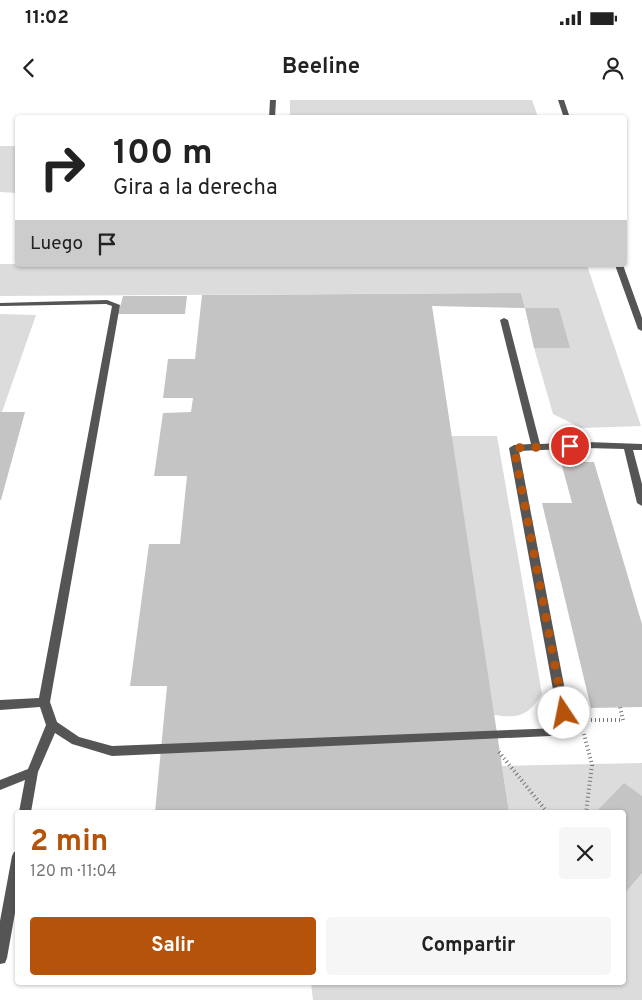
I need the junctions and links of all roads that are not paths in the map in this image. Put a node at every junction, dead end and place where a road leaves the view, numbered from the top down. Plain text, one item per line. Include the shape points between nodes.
1 (273, 100) edge
2 (561, 100) edge
3 (272, 115) edge
4 (566, 115) edge
5 (621, 267) edge
6 (3, 304) dead end
7 (504, 320) dead end
8 (642, 328) edge
9 (536, 447) junction
10 (628, 447) junction
11 (642, 447) edge
12 (642, 503) edge
13 (44, 702) junction
14 (0, 705) edge
15 (52, 725) junction
16 (32, 772) junction
17 (0, 785) edge
18 (25, 810) edge
19 (15, 873) edge
20 (0, 958) edge

1 - 3 street
2 - 4 street
5 - 8 street
6 - 13 street via 107,302 116,306
7 - 9 street
9 - 10 street
9 - 15 street via 514,448 567,732 112,751 76,741
10 - 11 street
10 - 12 street
13 - 14 street
13 - 15 street
15 - 16 street
16 - 17 street
16 - 18 street
19 - 20 street

